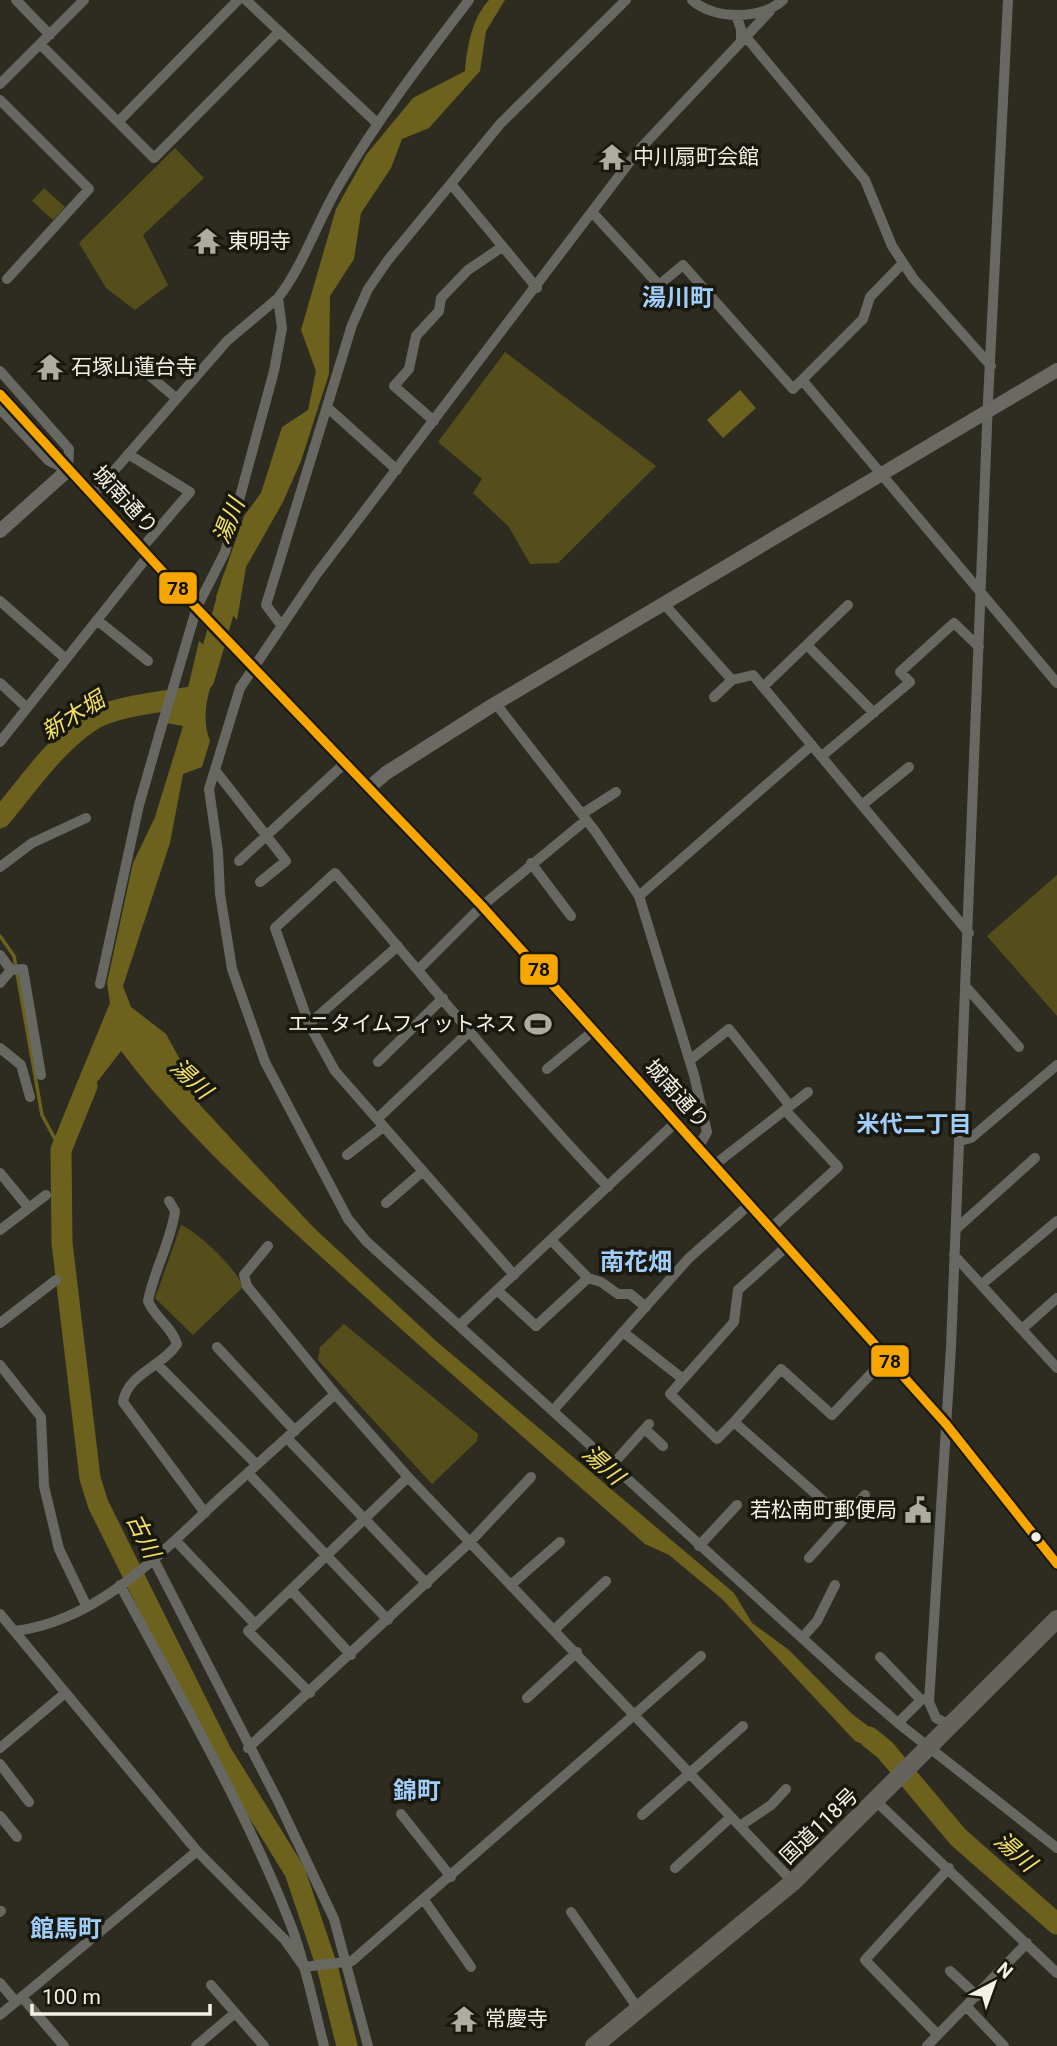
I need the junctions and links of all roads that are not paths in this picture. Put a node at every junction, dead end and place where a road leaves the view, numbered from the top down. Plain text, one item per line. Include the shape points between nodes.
1 (16, 0) edge
2 (84, 0) edge
3 (238, 0) edge
4 (246, 0) edge
5 (469, 0) edge
6 (626, 0) edge
7 (692, 0) edge
8 (783, 0) edge
9 (1008, 0) edge
10 (770, 11) junction
11 (736, 15) junction
12 (279, 32) junction
13 (50, 35) junction
14 (743, 39) junction
15 (41, 45) junction
16 (0, 84) edge
17 (0, 100) edge
18 (118, 122) junction
19 (378, 124) junction
20 (450, 184) junction
21 (592, 212) junction
22 (502, 247) junction
23 (903, 263) junction
24 (6, 279) dead end
25 (537, 288) junction
26 (278, 298) junction
27 (137, 365) dead end
28 (991, 366) junction
29 (1057, 370) edge
30 (0, 371) edge
31 (803, 381) junction
32 (0, 394) edge
33 (176, 398) junction
34 (328, 408) junction
35 (0, 409) edge
36 (988, 410) junction
37 (435, 421) junction
38 (128, 454) junction
39 (68, 470) junction
40 (397, 471) junction
41 (881, 474) junction
42 (92, 496) junction
43 (0, 531) edge
44 (145, 552) junction
45 (982, 592) junction
46 (0, 601) edge
47 (665, 605) junction
48 (848, 605) dead end
49 (197, 607) junction
50 (97, 620) junction
51 (281, 625) junction
52 (807, 645) junction
53 (979, 647) junction
54 (66, 659) junction
55 (148, 661) dead end
56 (254, 666) junction
57 (732, 680) junction
58 (0, 683) edge
59 (1057, 683) edge
60 (763, 687) junction
61 (714, 697) dead end
62 (496, 704) junction
63 (27, 708) junction
64 (874, 713) junction
65 (0, 742) edge
66 (811, 744) junction
67 (822, 756) junction
68 (346, 762) junction
69 (909, 767) dead end
70 (215, 770) junction
71 (371, 786) junction
72 (616, 792) dead end
73 (862, 805) junction
74 (584, 817) junction
75 (86, 818) dead end
76 (266, 835) junction
77 (239, 861) dead end
78 (531, 863) junction
79 (0, 867) edge
80 (260, 882) dead end
81 (639, 896) junction
82 (482, 906) junction
83 (571, 916) dead end
84 (969, 933) junction
85 (398, 946) junction
86 (0, 955) edge
87 (419, 969) junction
88 (11, 971) junction
89 (0, 983) edge
90 (100, 984) dead end
91 (967, 988) junction
92 (443, 998) junction
93 (309, 1024) junction
94 (470, 1031) junction
95 (592, 1032) junction
96 (1020, 1047) dead end
97 (0, 1048) edge
98 (690, 1060) junction
99 (378, 1062) dead end
100 (1057, 1066) edge
101 (547, 1069) dead end
102 (41, 1075) dead end
103 (808, 1092) dead end
104 (30, 1097) dead end
105 (788, 1108) junction
106 (380, 1123) junction
107 (675, 1123) junction
108 (960, 1141) junction
109 (698, 1148) junction
110 (347, 1155) dead end
111 (1035, 1158) dead end
112 (713, 1166) junction
113 (0, 1172) edge
114 (422, 1172) junction
115 (608, 1187) junction
116 (46, 1195) dead end
117 (169, 1201) dead end
118 (386, 1203) dead end
119 (749, 1205) junction
120 (27, 1207) junction
121 (1057, 1220) edge
122 (770, 1229) junction
123 (956, 1229) junction
124 (0, 1230) edge
125 (551, 1240) junction
126 (268, 1246) dead end
127 (786, 1247) junction
128 (954, 1255) junction
129 (514, 1275) junction
130 (588, 1278) junction
131 (56, 1280) dead end
132 (981, 1286) junction
133 (497, 1290) junction
134 (1057, 1298) edge
135 (646, 1307) junction
136 (0, 1322) edge
137 (461, 1325) junction
138 (1022, 1329) junction
139 (623, 1332) junction
140 (217, 1346) dead end
141 (885, 1359) junction
142 (158, 1364) junction
143 (0, 1365) edge
144 (1057, 1368) edge
145 (683, 1380) junction
146 (335, 1394) junction
147 (557, 1406) dead end
148 (734, 1422) junction
149 (946, 1424) junction
150 (291, 1434) junction
151 (663, 1446) dead end
152 (257, 1465) junction
153 (612, 1465) junction
154 (248, 1473) junction
155 (408, 1477) junction
156 (531, 1477) dead end
157 (865, 1495) dead end
158 (737, 1505) dead end
159 (205, 1513) junction
160 (365, 1518) junction
161 (844, 1519) junction
162 (177, 1542) junction
163 (470, 1542) junction
164 (560, 1542) dead end
165 (699, 1546) junction
166 (328, 1554) junction
167 (808, 1558) dead end
168 (155, 1562) junction
169 (1057, 1564) edge
170 (606, 1581) dead end
171 (427, 1584) junction
172 (512, 1584) junction
173 (120, 1585) junction
174 (835, 1585) dead end
175 (291, 1590) junction
176 (86, 1605) junction
177 (0, 1614) edge
178 (1057, 1619) edge
179 (388, 1620) junction
180 (255, 1624) junction
181 (555, 1629) junction
182 (15, 1631) junction
183 (802, 1638) junction
184 (577, 1652) junction
185 (351, 1655) junction
186 (701, 1656) dead end
187 (880, 1657) dead end
188 (64, 1693) junction
189 (310, 1693) junction
190 (527, 1698) dead end
191 (925, 1700) junction
192 (634, 1715) junction
193 (898, 1723) junction
194 (743, 1726) dead end
195 (952, 1726) junction
196 (0, 1748) edge
197 (248, 1748) junction
198 (929, 1749) junction
199 (0, 1764) edge
200 (690, 1775) junction
201 (786, 1789) dead end
202 (880, 1799) junction
203 (29, 1802) dead end
204 (401, 1814) dead end
205 (642, 1815) dead end
206 (0, 1816) edge
207 (731, 1817) junction
208 (740, 1826) junction
209 (17, 1837) dead end
210 (1057, 1848) edge
211 (197, 1851) junction
212 (675, 1868) dead end
213 (949, 1868) junction
214 (451, 1877) junction
215 (793, 1882) junction
216 (424, 1900) junction
217 (571, 1912) dead end
218 (1027, 1943) junction
219 (347, 1962) junction
220 (304, 1967) junction
221 (471, 1967) dead end
222 (950, 1970) dead end
223 (1057, 1973) edge
224 (0, 1983) edge
225 (211, 1985) dead end
226 (977, 1996) junction
227 (19, 1999) junction
228 (967, 2007) junction
229 (639, 2010) junction
230 (235, 2013) junction
231 (0, 2015) edge
232 (938, 2035) junction
233 (64, 2046) edge
234 (196, 2046) edge
235 (264, 2046) edge
236 (324, 2046) edge
237 (368, 2046) edge
238 (594, 2046) edge
239 (927, 2046) edge
240 (1004, 2046) edge

1 - 13 street
2 - 13 street
3 - 18 street
4 - 12 street
5 - 19 street
6 - 20 street via 501,123
7 - 11 street
8 - 10 street
9 - 28 street
10 - 11 street
10 - 14 street
11 - 14 street
12 - 18 street via 154,158
12 - 19 street
13 - 15 street
14 - 21 street via 647,139
14 - 23 street via 865,180
15 - 16 street
15 - 18 street
17 - 24 street via 89,189
19 - 26 street
20 - 22 street
20 - 34 street via 368,289 354,318
21 - 25 street
21 - 31 street via 659,285 683,265 793,389
22 - 25 street
22 - 37 street via 468,270 442,298 439,311 416,336 410,369 394,386
23 - 28 street via 926,296
23 - 31 street via 870,297 863,319
25 - 37 street
26 - 33 street via 228,341
26 - 49 street via 282,328 261,419 225,552
27 - 33 street
28 - 36 street
29 - 36 main road
30 - 39 street via 69,449
31 - 41 street
32 - 39 main road, 城南通り
33 - 38 street
34 - 40 street
34 - 51 street via 266,605
35 - 39 street via 48,461
36 - 41 main road
36 - 45 street
37 - 40 street
38 - 42 street
38 - 44 street via 190,492
39 - 42 main road, 城南通り
39 - 43 main road
40 - 51 street
41 - 45 street
41 - 47 main road
42 - 44 main road, 城南通り
44 - 49 main road, 城南通り
44 - 50 street
45 - 53 street
45 - 59 street
46 - 54 street
47 - 57 street
47 - 62 main road
48 - 52 street
49 - 56 main road, 城南通り
49 - 90 street via 139,806
50 - 54 street
50 - 55 street
51 - 56 street
52 - 60 street
52 - 64 street
53 - 64 street via 954,622 900,672 910,682
53 - 84 street
54 - 63 street
56 - 68 main road, 城南通り
56 - 70 street via 240,688
57 - 60 street via 753,675
57 - 61 street
58 - 63 street
60 - 66 street
62 - 71 main road
62 - 74 street
63 - 65 street
64 - 67 street
66 - 67 street
66 - 81 street
67 - 73 street
68 - 71 main road, 城南通り
68 - 76 street
69 - 73 street
70 - 76 street
70 - 137 street via 209,789 232,969 265,1062 348,1219 401,1275
71 - 82 main road, 城南通り
72 - 74 street
73 - 84 street
74 - 78 street
74 - 81 street
75 - 79 street via 32,843
76 - 77 street
76 - 80 street via 286,861
78 - 82 street
78 - 83 street
81 - 98 street
82 - 87 street
82 - 95 main road, 城南通り
84 - 91 street
85 - 87 street
85 - 93 street
85 - 93 street via 335,873 275,928
86 - 88 street
87 - 92 street
88 - 89 street
88 - 102 street via 23,969
91 - 96 street
91 - 108 street
92 - 94 street
92 - 99 street
93 - 106 street via 335,1071
94 - 106 street
94 - 115 street
95 - 101 street
95 - 107 main road, 城南通り
97 - 104 street via 21,1065
98 - 105 street via 729,1029
98 - 109 street via 707,1132
100 - 108 street via 971,1138
103 - 105 street
105 - 112 street
105 - 122 street via 838,1167
106 - 110 street
106 - 114 street
107 - 109 main road, 城南通り
107 - 115 street
108 - 123 street
109 - 112 main road, 城南通り
111 - 123 street
112 - 119 main road, 城南通り
113 - 120 street
114 - 118 street
114 - 129 street
115 - 125 street
116 - 120 street
117 - 142 street via 176,1211 173,1226 148,1301 174,1333 177,1344
119 - 122 main road, 城南通り
119 - 135 street via 689,1258
120 - 124 street
121 - 132 street
122 - 127 main road, 城南通り
123 - 128 street
125 - 129 street
125 - 130 street
126 - 146 street via 248,1267 244,1275 247,1286
127 - 141 main road, 城南通り
127 - 145 street via 738,1290 734,1322
128 - 132 street
128 - 149 street
129 - 133 street
130 - 133 street via 536,1326
130 - 135 street via 618,1294 630,1294
131 - 136 street
132 - 138 street
133 - 137 street
134 - 138 street
135 - 139 street
137 - 153 street
138 - 144 street
139 - 145 street
139 - 147 street
140 - 150 street
141 - 148 street via 832,1415 781,1369
141 - 149 main road, 城南通り
142 - 152 street
142 - 159 street via 132,1382 123,1402
143 - 176 street via 41,1417 44,1486 59,1549
145 - 148 street via 670,1394 717,1439
146 - 150 street
146 - 155 street
148 - 161 street
149 - 169 main road, 城南通り
149 - 191 street
150 - 152 street
150 - 160 street
151 - 153 street via 647,1426
152 - 154 street
153 - 165 street
154 - 159 street
154 - 166 street
155 - 160 street
155 - 163 street
156 - 163 street
157 - 161 street
158 - 165 street
159 - 162 street
160 - 166 street
160 - 171 street
161 - 167 street
162 - 168 street
162 - 180 street
163 - 171 street
163 - 172 street
164 - 172 street
165 - 183 street
166 - 175 street
166 - 179 street
168 - 173 street
168 - 197 street
170 - 181 street
171 - 179 street
172 - 181 street
173 - 176 street
173 - 220 street via 250,1835
174 - 183 street via 817,1621
175 - 180 street
175 - 185 street
176 - 182 street via 40,1628
177 - 182 street
178 - 195 highway, 国道118号
179 - 185 street
180 - 189 street via 248,1631
181 - 184 street
182 - 188 street
183 - 193 street
184 - 190 street
184 - 192 street
185 - 189 street
186 - 192 street
187 - 191 street
188 - 196 street
188 - 211 street
189 - 197 street
191 - 193 street
191 - 195 street via 936,1718
192 - 200 street
192 - 214 street
193 - 198 street
194 - 200 street
195 - 198 highway, 国道118号
197 - 219 street via 334,1919
198 - 202 highway, 国道118号
198 - 210 street
199 - 203 street
200 - 205 street
200 - 207 street
201 - 208 street
202 - 213 street
202 - 215 highway, 国道118号
204 - 214 street
206 - 209 street
207 - 208 street
207 - 212 street
208 - 215 street
211 - 220 street via 285,1940
211 - 227 street
213 - 218 street
213 - 232 street via 865,1960
214 - 216 street
215 - 229 highway, 国道118号
216 - 219 street
216 - 221 street
217 - 229 street
218 - 223 street
218 - 226 street
219 - 220 street
219 - 237 street
220 - 236 street
222 - 226 street
224 - 227 street
225 - 230 street
226 - 228 street
227 - 231 street
227 - 233 street
228 - 232 street
228 - 240 street
229 - 238 highway, 国道118号
230 - 234 street
230 - 235 street
232 - 239 street

